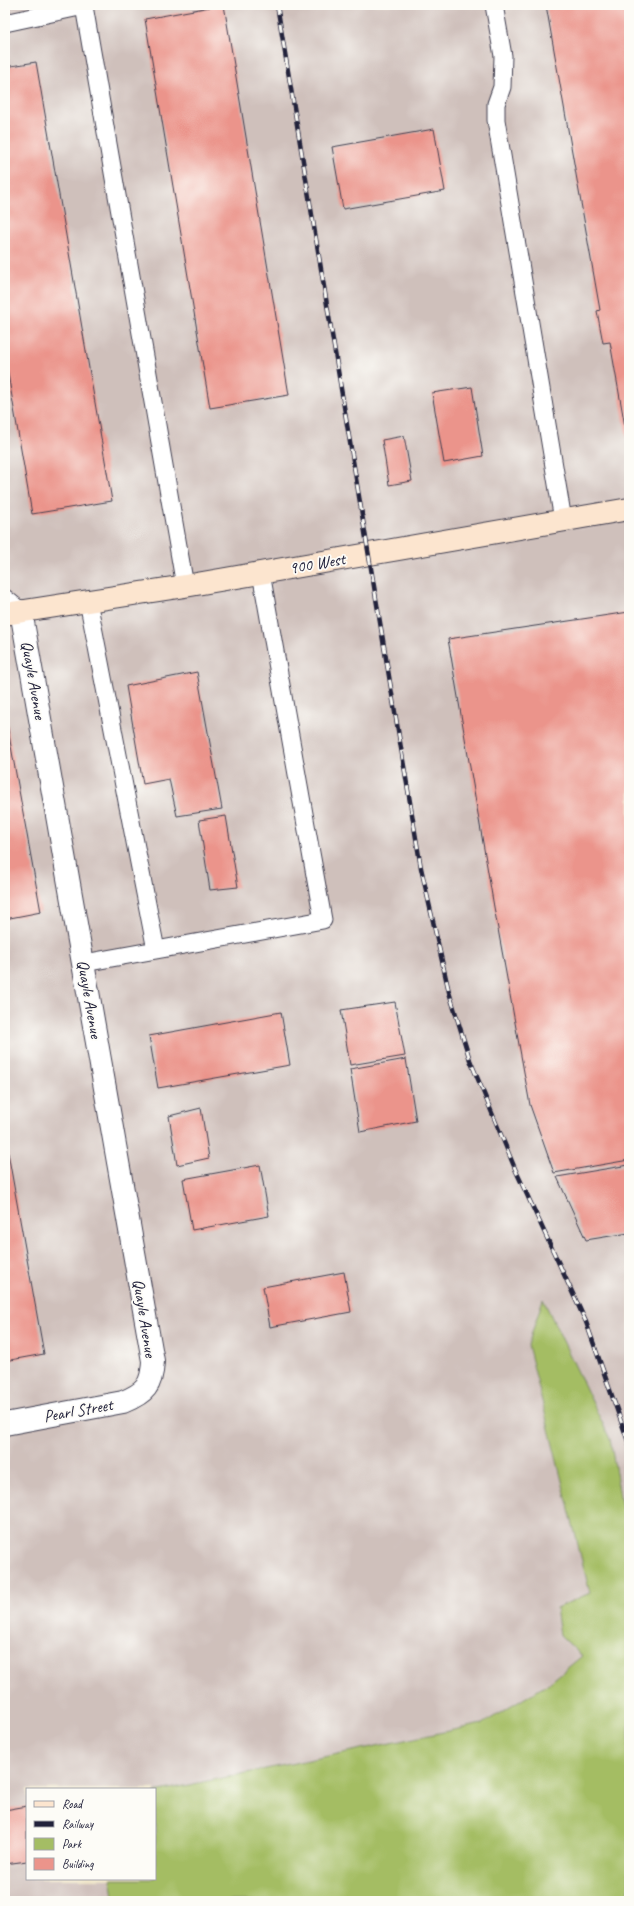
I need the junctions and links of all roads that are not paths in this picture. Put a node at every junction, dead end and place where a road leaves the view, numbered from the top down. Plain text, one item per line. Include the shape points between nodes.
1 (494, 5) edge
2 (84, 6) edge
3 (5, 23) edge
4 (629, 509) edge
5 (563, 520) junction
6 (261, 573) junction
7 (185, 586) junction
8 (88, 601) junction
9 (10, 608) edge
10 (156, 950) junction
11 (84, 963) junction
12 (148, 1387) joint
13 (5, 1424) edge

1 - 5 lane via 504,75 496,104 496,120
2 - 3 lane
2 - 7 lane
4 - 5 main road, 900 West
5 - 6 main road, 900 West
6 - 7 main road, 900 West
6 - 10 lane via 323,920
7 - 8 main road, 900 West
8 - 9 main road, 900 West
8 - 10 lane
9 - 11 street, Quayle Avenue
10 - 11 lane
11 - 12 street, Quayle Avenue via 152,1352 153,1370
12 - 13 street, Pearl Street via 140,1394 118,1403

